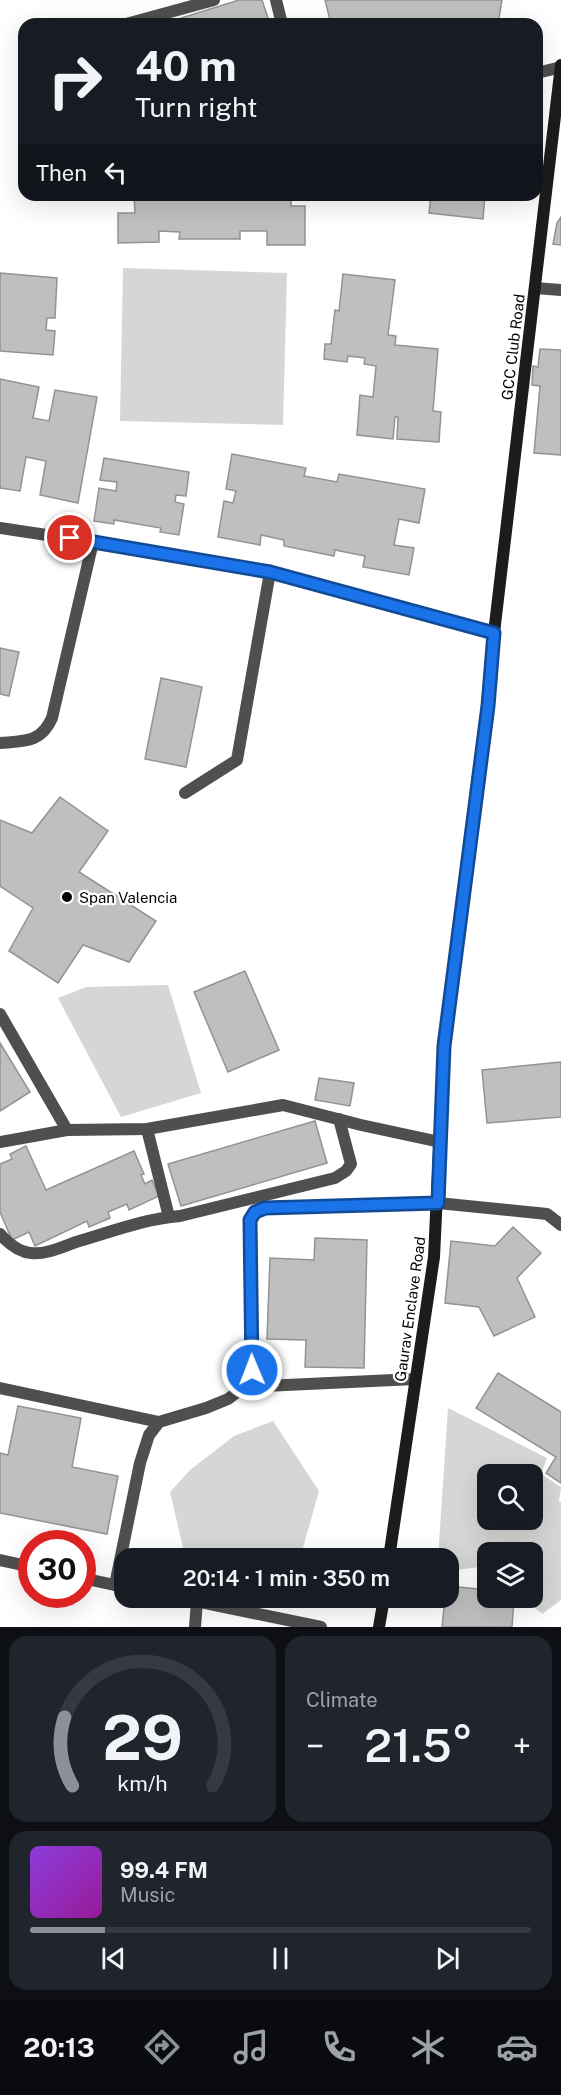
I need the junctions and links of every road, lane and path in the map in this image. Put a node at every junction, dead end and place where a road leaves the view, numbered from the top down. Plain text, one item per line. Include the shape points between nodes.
1 (214, 0) edge
2 (276, 0) edge
3 (148, 18) edge
4 (280, 18) edge
5 (561, 66) edge
6 (543, 71) edge
7 (535, 288) junction
8 (561, 290) edge
9 (0, 528) edge
10 (93, 542) junction
11 (270, 572) junction
12 (494, 633) junction
13 (0, 743) edge
14 (185, 793) dead end
15 (0, 1014) edge
16 (339, 1119) junction
17 (147, 1129) junction
18 (67, 1130) junction
19 (0, 1142) edge
20 (440, 1142) junction
21 (438, 1203) junction
22 (168, 1217) junction
23 (561, 1225) edge
24 (0, 1234) edge
25 (416, 1379) junction
26 (244, 1387) junction
27 (0, 1388) edge
28 (159, 1422) junction
29 (126, 1548) edge
30 (391, 1548) edge
31 (0, 1560) edge
32 (18, 1564) edge
33 (96, 1581) edge
34 (114, 1585) edge
35 (196, 1608) edge
36 (234, 1608) edge
37 (382, 1608) edge
38 (195, 1627) edge
39 (321, 1627) edge
40 (379, 1627) edge

1 - 3 street
2 - 4 street
5 - 6 street
5 - 7 street, GCC Club Road
7 - 8 street
7 - 12 street, GCC Club Road
9 - 10 street
10 - 11 street
10 - 13 street via 48,727 30,740
11 - 12 street
11 - 14 street via 237,760
12 - 20 street, Gaurav Enclave Road via 444,1046
15 - 18 street
16 - 17 street via 283,1105
16 - 20 street
16 - 22 street via 351,1164 335,1178
17 - 18 street
17 - 22 street
18 - 19 street
20 - 21 street, Gaurav Enclave Road
21 - 23 street via 547,1214
21 - 25 street, Gaurav Enclave Road
21 - 26 street via 265,1208 255,1212 250,1220 252,1370
22 - 24 street via 31,1254 8,1244
25 - 26 street
25 - 30 street, Gaurav Enclave Road
26 - 28 street via 228,1399
27 - 28 street
28 - 29 street via 149,1435 140,1462
31 - 32 street
33 - 34 street
35 - 38 street
36 - 39 street
37 - 40 street

